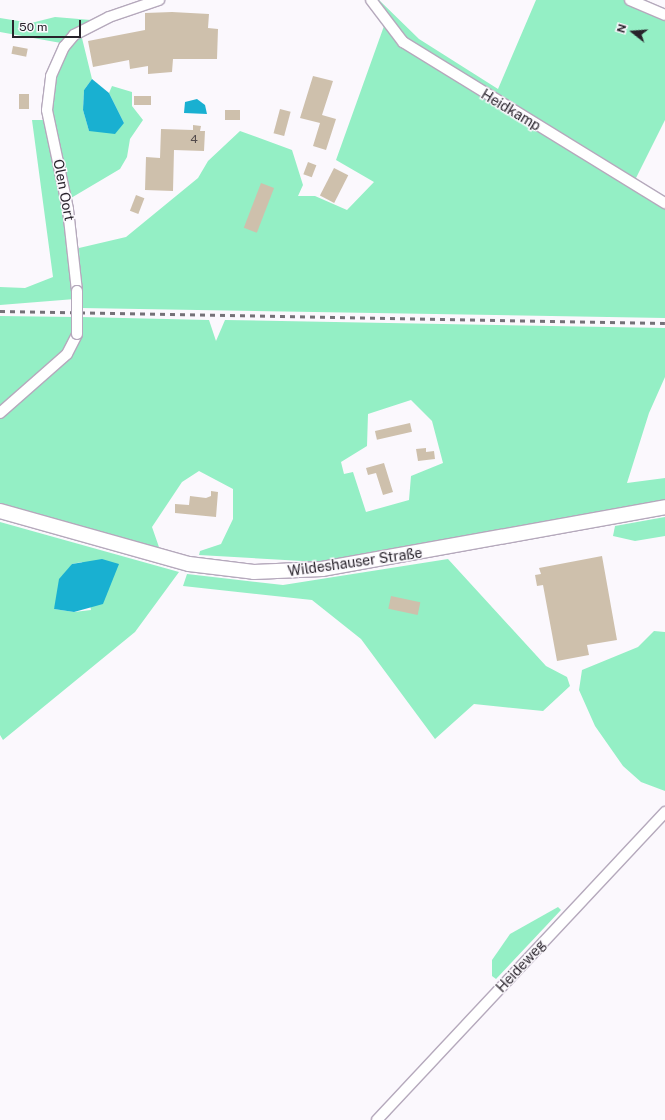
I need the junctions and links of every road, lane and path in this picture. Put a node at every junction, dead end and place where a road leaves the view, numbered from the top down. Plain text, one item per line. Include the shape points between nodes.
1 (159, 0) edge
2 (371, 0) edge
3 (630, 0) edge
4 (665, 15) edge
5 (665, 202) edge
6 (0, 413) edge
7 (665, 507) edge
8 (0, 512) edge
9 (665, 812) edge
10 (377, 1120) edge

1 - 6 street, Olen Oort, bridge via 108,17 74,35 64,46 51,76 47,110 68,209 77,291 77,334 67,354
2 - 5 street, Heidkamp via 403,42
3 - 4 street
7 - 8 main road, Wildeshauser Straße via 322,569 254,572 189,564
9 - 10 street, Heideweg

